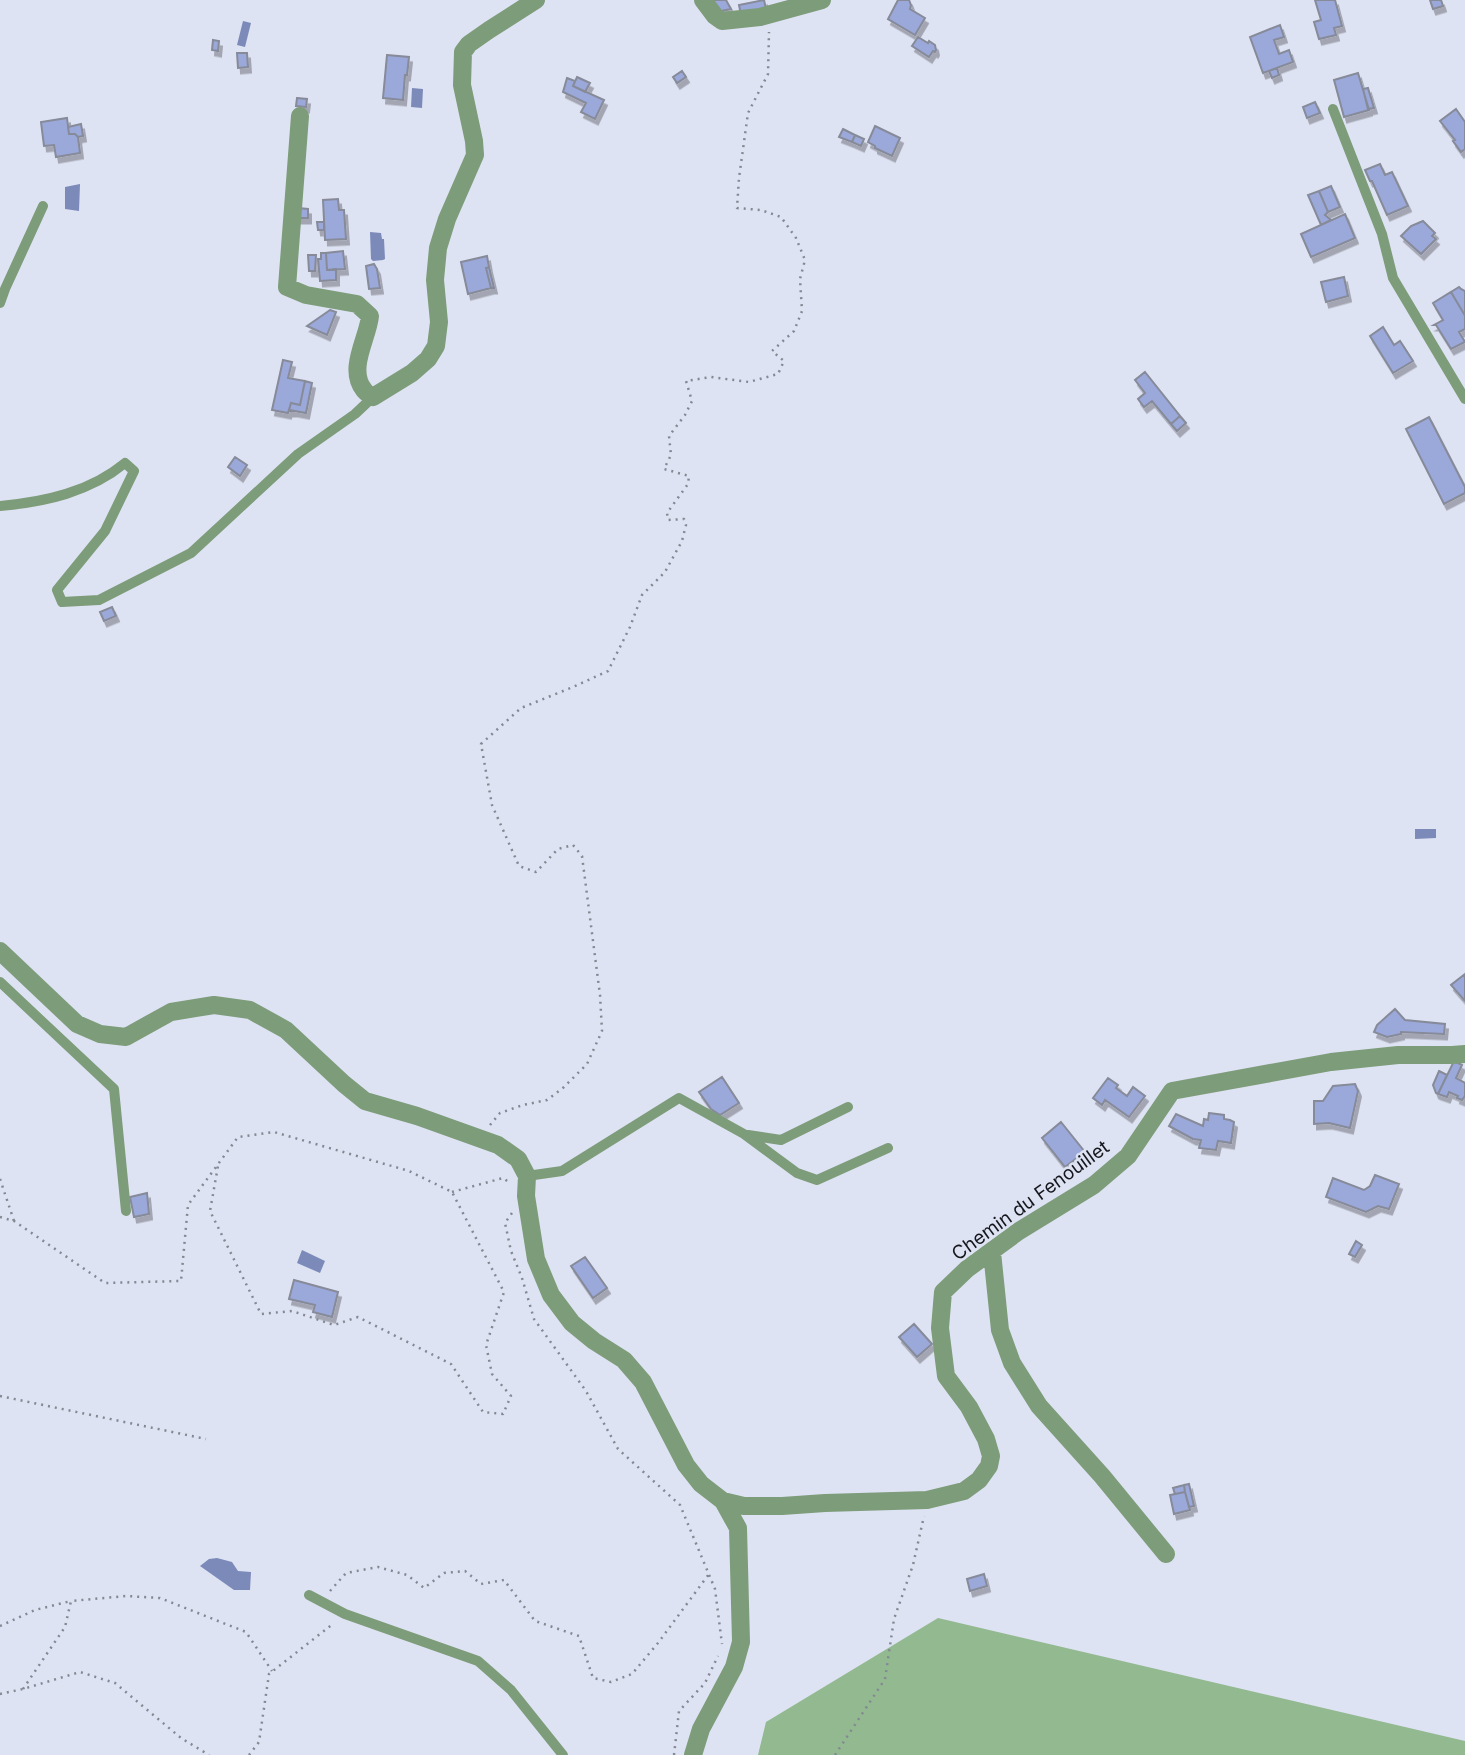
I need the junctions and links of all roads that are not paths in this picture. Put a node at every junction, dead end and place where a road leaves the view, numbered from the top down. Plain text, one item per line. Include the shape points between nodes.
1 (536, 0) edge
2 (703, 0) edge
3 (822, 0) edge
4 (1333, 109) dead end
5 (300, 116) dead end
6 (43, 206) dead end
7 (0, 303) edge
8 (373, 397) junction
9 (1465, 398) edge
10 (0, 506) edge
11 (0, 951) edge
12 (0, 982) edge
13 (1465, 1054) edge
14 (848, 1107) dead end
15 (744, 1134) junction
16 (888, 1148) dead end
17 (527, 1176) junction
18 (125, 1211) dead end
19 (992, 1252) junction
20 (723, 1501) junction
21 (1166, 1554) dead end
22 (309, 1595) dead end
23 (563, 1755) edge
24 (693, 1755) edge

1 - 8 street via 463,52 462,85 475,155 438,248 436,346 412,373
2 - 3 street via 722,20 770,15
4 - 9 lane via 1382,234 1393,278
5 - 8 street via 287,287 357,304 370,316 357,373 363,389
6 - 7 lane
8 - 10 lane via 298,454 191,553 99,600 62,603 57,590 105,531 134,471 125,463 111,475 72,493
11 - 17 street via 77,1024 100,1034 127,1037 171,1012 214,1004 250,1010 286,1030 365,1101 498,1145 518,1159
12 - 18 lane via 114,1090
13 - 19 street, Chemin du Fenouillet via 1331,1062 1172,1091 1128,1156 1094,1185
14 - 15 lane via 781,1140
15 - 16 lane via 797,1173 817,1180
15 - 17 lane via 679,1098 562,1171
17 - 20 street via 536,1259 551,1295 572,1323 624,1360 643,1382 686,1465
19 - 20 street, Chemin du Fenouillet via 943,1292 940,1328 946,1376 986,1439 989,1466 979,1480 964,1491 927,1500 782,1506
19 - 21 street via 1000,1330 1012,1363 1039,1406
20 - 24 street via 738,1528 741,1642
22 - 23 lane via 345,1614 478,1661 511,1690

